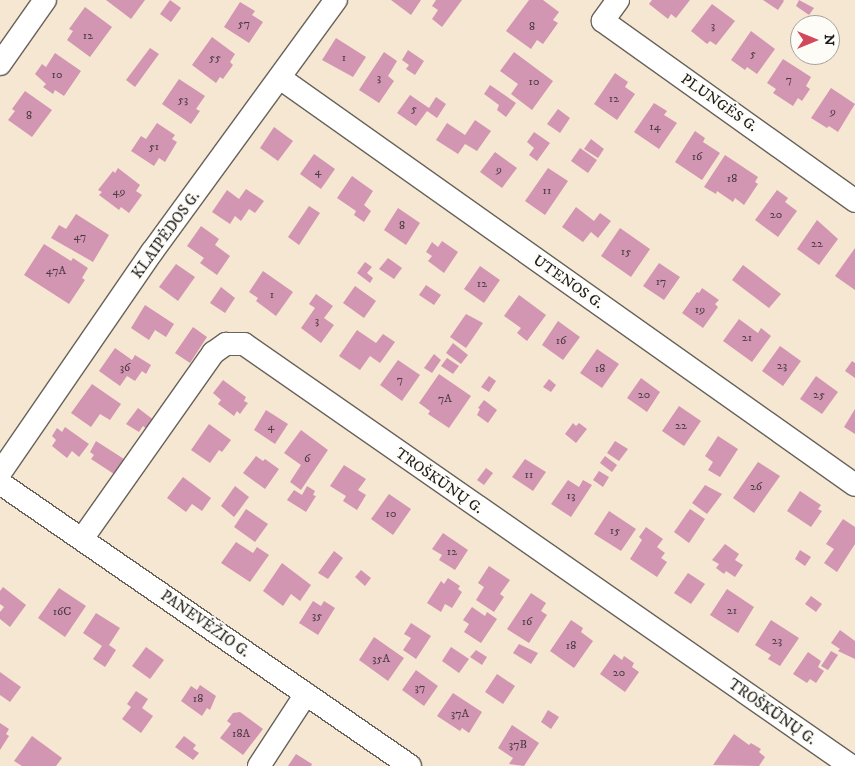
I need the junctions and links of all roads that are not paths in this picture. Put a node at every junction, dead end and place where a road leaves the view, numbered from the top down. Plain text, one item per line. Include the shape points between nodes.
1 (45, 0) edge
2 (336, 0) edge
3 (618, 0) edge
4 (0, 64) edge
5 (280, 78) junction
6 (855, 200) edge
7 (0, 473) edge
8 (0, 483) edge
9 (855, 485) edge
10 (82, 539) junction
11 (306, 694) junction
12 (259, 766) edge
13 (410, 766) edge
14 (851, 766) edge

1 - 4 street
2 - 5 street, KLAIPĖDOS G.
3 - 6 street, PLUNGĖS G. via 603,21
5 - 7 street, KLAIPĖDOS G. via 152,252
5 - 9 street, UTENOS G.
8 - 10 street, PANEVĖŽIO G.
10 - 11 street, PANEVĖŽIO G.
10 - 14 street, TROŠKŪNŲ G. via 213,353 226,344 244,344
11 - 12 street
11 - 13 street, PANEVĖŽIO G.

